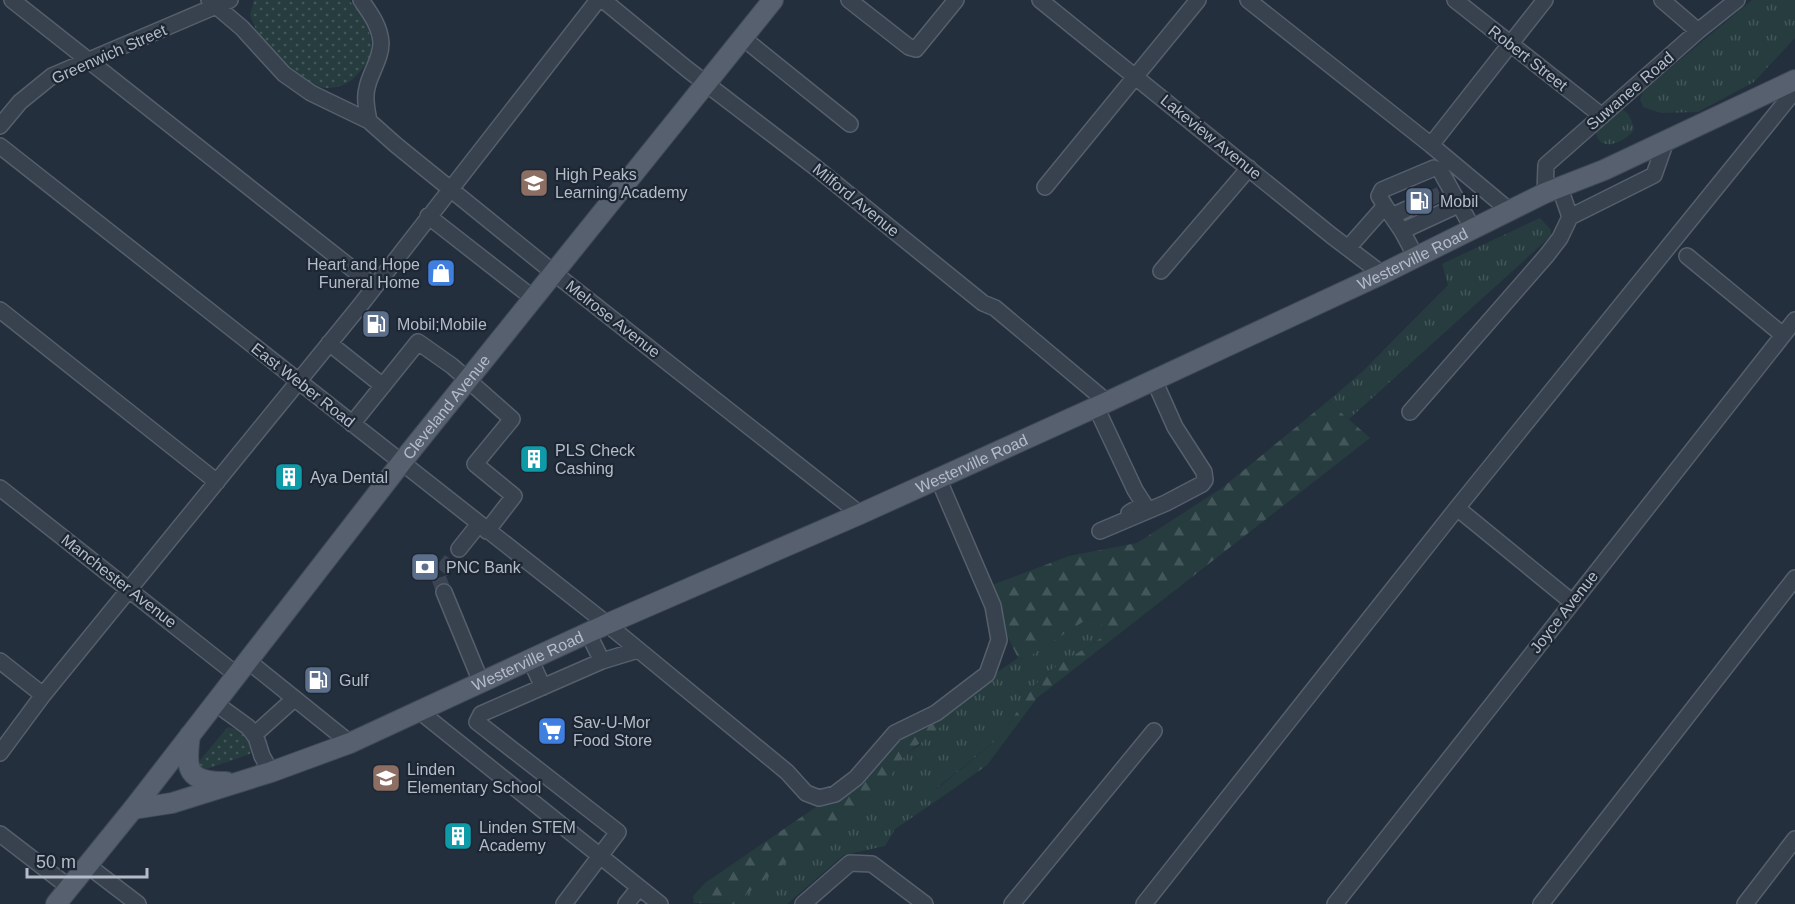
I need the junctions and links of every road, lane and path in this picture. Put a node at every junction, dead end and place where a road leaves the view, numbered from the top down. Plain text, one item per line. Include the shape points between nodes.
1 (12, 0) edge
2 (361, 0) edge
3 (598, 0) edge
4 (603, 0) edge
5 (773, 0) edge
6 (849, 0) edge
7 (956, 0) edge
8 (1041, 0) edge
9 (1198, 0) edge
10 (1248, 0) edge
11 (1455, 0) edge
12 (1545, 0) edge
13 (1662, 0) edge
14 (1737, 0) edge
15 (219, 2) edge
16 (1698, 31) junction
17 (743, 38) junction
18 (1511, 44) junction
19 (90, 61) junction
20 (1135, 77) junction
21 (1794, 80) edge
22 (706, 84) junction
23 (1602, 116) junction
24 (369, 121) junction
25 (850, 124) dead end
26 (0, 126) edge
27 (1665, 141) junction
28 (1431, 145) junction
29 (0, 146) edge
30 (1249, 168) junction
31 (1045, 187) dead end
32 (450, 189) junction
33 (1552, 191) junction
34 (1458, 205) junction
35 (1407, 209) tunnel mouth
36 (1389, 211) junction
37 (1510, 211) junction
38 (428, 216) junction
39 (1570, 217) junction
40 (1473, 230) junction
41 (1402, 231) junction
42 (1348, 248) junction
43 (1687, 256) dead end
44 (1416, 257) junction
45 (1161, 271) dead end
46 (554, 273) junction
47 (1382, 274) junction
48 (374, 286) junction
49 (533, 298) junction
50 (0, 310) edge
51 (1791, 328) edge
52 (329, 343) junction
53 (468, 380) junction
54 (1154, 380) junction
55 (297, 381) junction
56 (383, 386) junction
57 (1101, 404) junction
58 (1410, 412) dead end
59 (352, 424) junction
60 (401, 463) junction
61 (938, 478) junction
62 (218, 482) junction
63 (0, 488) edge
64 (1457, 508) junction
65 (860, 514) junction
66 (483, 527) junction
67 (459, 549) tunnel mouth
68 (1795, 578) edge
69 (130, 590) junction
70 (444, 592) tunnel mouth
71 (1572, 602) junction
72 (607, 624) junction
73 (588, 633) junction
74 (638, 650) junction
75 (530, 659) junction
76 (0, 661) edge
77 (602, 661) junction
78 (242, 668) junction
79 (481, 682) junction
80 (543, 687) junction
81 (43, 695) junction
82 (294, 699) junction
83 (215, 703) junction
84 (418, 711) junction
85 (1154, 731) dead end
86 (190, 735) junction
87 (254, 735) junction
88 (350, 743) junction
89 (0, 753) edge
90 (271, 772) junction
91 (237, 781) junction
92 (133, 809) junction
93 (0, 834) edge
94 (1795, 839) edge
95 (599, 856) junction
96 (87, 865) junction
97 (69, 887) junction
98 (639, 888) junction
99 (56, 904) edge
100 (138, 904) edge
101 (564, 904) edge
102 (626, 904) edge
103 (660, 904) edge
104 (803, 904) edge
105 (925, 904) edge
106 (1012, 904) edge
107 (1144, 904) edge
108 (1335, 904) edge
109 (1540, 904) edge
110 (1745, 904) edge

1 - 19 street
2 - 24 street via 375,21 381,43 366,90
3 - 32 street
4 - 22 street, Milford Avenue
5 - 17 main road, Cleveland Avenue
6 - 7 street via 916,49
8 - 20 street, Lakeview Avenue
9 - 20 street
10 - 28 street
11 - 18 street, Robert Street
12 - 18 street
13 - 16 street
14 - 16 street, Suwanee Road
15 - 19 street, Greenwich Street
15 - 24 street, Melrose Avenue via 284,74 311,93
16 - 23 street, Suwanee Road
17 - 22 main road, Cleveland Avenue
17 - 25 street
18 - 23 street, Robert Street
18 - 28 street
19 - 26 street, Greenwich Street via 44,82
19 - 48 street
20 - 30 street, Lakeview Avenue
20 - 31 street
21 - 27 main road, Westerville Road
21 - 64 street via 1792,94
22 - 46 main road, Cleveland Avenue
22 - 57 street, Milford Avenue via 983,303 995,308
23 - 33 street, Suwanee Road via 1546,165
24 - 32 street, Melrose Avenue
27 - 33 main road, Westerville Road
27 - 39 street via 1654,175
28 - 37 street
29 - 55 street, East Weber Road
30 - 42 street, Lakeview Avenue
30 - 45 street
32 - 38 street
32 - 46 street, Melrose Avenue
33 - 37 main road, Westerville Road
33 - 39 street
34 - 36 street via 1445,192 1440,170 1434,168 1382,190 1379,195
34 - 40 street
34 - 41 street
35 - 36 street
36 - 41 street
36 - 42 street
37 - 40 main road, Westerville Road
38 - 48 street
38 - 49 street
39 - 58 street via 1547,255
40 - 44 main road, Westerville Road
41 - 44 street
42 - 47 street, Lakeview Avenue
43 - 51 street
44 - 47 main road, Westerville Road
46 - 49 main road, Cleveland Avenue
46 - 65 street, Melrose Avenue
47 - 54 main road, Westerville Road
48 - 52 street
49 - 53 main road, Cleveland Avenue
50 - 62 street
51 - 71 street, Joyce Avenue
52 - 55 street
52 - 56 street
53 - 56 street via 418,342
53 - 60 main road, Cleveland Avenue
53 - 66 street via 512,418 475,464 514,496
54 - 57 main road, Westerville Road
54 - 57 street via 1205,480 1166,503 1100,531 1144,504
55 - 59 street, East Weber Road
55 - 62 street
56 - 59 street
57 - 61 main road, Westerville Road
59 - 60 street, East Weber Road
60 - 66 street, East Weber Road
60 - 78 main road, Cleveland Avenue
61 - 65 main road, Westerville Road
61 - 74 street, East Weber Road via 993,606 999,640 987,674 936,713 895,733 856,778 834,794 819,798 806,793 787,772
62 - 69 street
63 - 69 street, Manchester Avenue
64 - 71 street
64 - 107 street
65 - 72 main road, Westerville Road
66 - 67 street
66 - 72 street, East Weber Road
68 - 109 street
69 - 78 street, Manchester Avenue
69 - 81 street
70 - 79 street
71 - 108 street, Joyce Avenue
72 - 73 main road, Westerville Road
72 - 74 street, East Weber Road
73 - 75 main road, Westerville Road
73 - 77 street
74 - 77 street
75 - 79 main road, Westerville Road
75 - 80 street
76 - 81 street
77 - 80 street
78 - 82 street, Manchester Avenue
78 - 83 main road, Cleveland Avenue
79 - 84 main road, Westerville Road
80 - 95 street via 481,714 477,722 618,832
81 - 89 street
82 - 87 street
82 - 88 street, Manchester Avenue
83 - 86 main road, Cleveland Avenue
83 - 87 street
84 - 88 main road, Westerville Road
84 - 95 street
85 - 106 street
86 - 91 main road via 189,768 195,777 206,782
86 - 92 main road, Cleveland Avenue
87 - 90 street
88 - 90 main road, Westerville Road
90 - 91 main road, Westerville Road
91 - 92 main road, Westerville Road via 172,803
92 - 96 main road, Cleveland Avenue
93 - 97 street
94 - 110 street
95 - 98 street
95 - 101 street
96 - 97 main road, Cleveland Avenue
96 - 100 street
97 - 99 main road, Cleveland Avenue
98 - 102 street
98 - 103 street
104 - 105 street via 850,863 872,864

